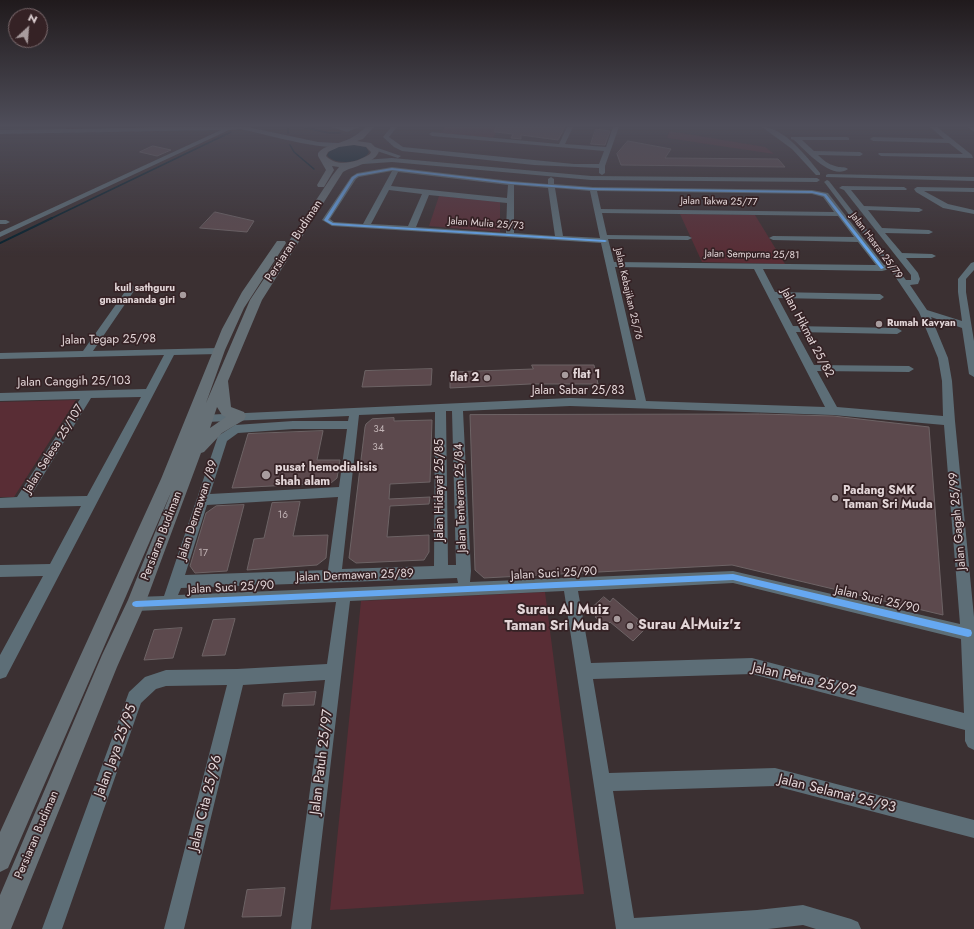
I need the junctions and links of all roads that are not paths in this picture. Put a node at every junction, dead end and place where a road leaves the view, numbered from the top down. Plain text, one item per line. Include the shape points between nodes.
1 (138, 170) edge
2 (330, 170) edge
3 (340, 170) edge
4 (382, 170) edge
5 (396, 170) edge
6 (399, 170) edge
7 (502, 170) edge
8 (628, 170) edge
9 (813, 170) edge
10 (911, 170) edge
11 (974, 172) edge
12 (552, 175) junction
13 (816, 175) junction
14 (777, 178) junction
15 (974, 179) edge
16 (948, 180) junction
17 (830, 182) junction
18 (511, 183) junction
19 (974, 183) edge
20 (551, 186) junction
21 (386, 188) junction
22 (846, 188) junction
23 (593, 189) junction
24 (904, 189) dead end
25 (974, 190) edge
26 (426, 192) junction
27 (511, 201) junction
28 (862, 208) junction
29 (919, 210) dead end
30 (598, 211) junction
31 (974, 212) edge
32 (840, 214) junction
33 (366, 226) junction
34 (412, 229) junction
35 (879, 230) junction
36 (929, 232) dead end
37 (0, 235) edge
38 (510, 235) junction
39 (559, 238) junction
40 (688, 238) dead end
41 (773, 238) dead end
42 (604, 239) junction
43 (860, 240) junction
44 (899, 255) junction
45 (932, 256) dead end
46 (610, 264) junction
47 (974, 265) edge
48 (757, 266) junction
49 (882, 268) junction
50 (894, 268) junction
51 (904, 283) junction
52 (132, 288) dead end
53 (962, 292) junction
54 (974, 294) edge
55 (772, 295) junction
56 (880, 297) dead end
57 (256, 300) junction
58 (924, 312) junction
59 (967, 326) junction
60 (790, 329) junction
61 (897, 331) dead end
62 (219, 351) junction
63 (171, 352) junction
64 (86, 354) junction
65 (0, 356) edge
66 (811, 368) junction
67 (909, 369) dead end
68 (974, 374) edge
69 (222, 379) junction
70 (149, 393) junction
71 (88, 395) junction
72 (0, 397) edge
73 (642, 405) junction
74 (457, 407) junction
75 (440, 408) junction
76 (834, 411) junction
77 (354, 412) junction
78 (239, 416) junction
79 (206, 418) junction
80 (949, 421) junction
81 (352, 425) junction
82 (190, 462) junction
83 (171, 475) junction
84 (344, 492) junction
85 (202, 500) junction
86 (91, 501) junction
87 (20, 502) junction
88 (0, 503) edge
89 (54, 570) junction
90 (0, 571) edge
91 (441, 572) junction
92 (464, 572) junction
93 (334, 576) junction
94 (175, 582) junction
95 (570, 584) junction
96 (464, 589) junction
97 (344, 594) junction
98 (169, 602) junction
99 (136, 604) junction
100 (968, 633) junction
101 (5, 652) edge
102 (0, 671) edge
103 (584, 671) junction
104 (334, 672) junction
105 (237, 677) junction
106 (972, 723) junction
107 (78, 736) junction
108 (974, 741) edge
109 (49, 744) junction
110 (602, 782) junction
111 (974, 829) edge
112 (0, 860) edge
113 (0, 925) edge
114 (758, 925) edge
115 (52, 929) edge
116 (174, 929) edge
117 (301, 929) edge
118 (626, 929) edge
119 (851, 929) edge

1 - 37 street
2 - 62 main road, Persiaran Budiman via 238,308
3 - 57 main road, Persiaran Budiman
4 - 33 street, Jalan Mulia 25/73 via 353,178 326,220 332,224
5 - 21 street
6 - 18 street
7 - 12 street
8 - 14 street
9 - 13 street
10 - 11 street
12 - 14 street via 591,178
12 - 20 street
13 - 14 street
13 - 14 street
13 - 17 street
15 - 16 street
16 - 17 street
16 - 17 street
16 - 19 street
17 - 22 street
17 - 50 street, Jalan Hasrat 25/79
18 - 20 street
18 - 27 street
20 - 23 street
20 - 39 street
21 - 26 street
21 - 33 street
22 - 24 street
22 - 28 street
23 - 30 street, Jalan Kebajikan 25/76
23 - 32 street via 812,192 825,195
25 - 31 street via 917,189 946,206
26 - 27 street
26 - 34 street
27 - 38 street
28 - 29 street
28 - 35 street
30 - 32 street, Jalan Takwa 25/77
30 - 42 street, Jalan Kebajikan 25/76
32 - 43 street
33 - 34 street, Jalan Mulia 25/73
34 - 38 street, Jalan Mulia 25/73
35 - 36 street
35 - 44 street
38 - 39 street, Jalan Mulia 25/73
39 - 42 street, Jalan Mulia 25/73
40 - 42 street, Jalan Mulia 25/73
41 - 43 street
42 - 46 street, Jalan Kebajikan 25/76
43 - 49 street
44 - 45 street
44 - 51 street via 916,279 915,282
46 - 48 street, Jalan Sempurna 25/81
46 - 73 street, Jalan Kebajikan 25/76
47 - 53 street via 962,279
48 - 49 street, Jalan Sempurna 25/81
48 - 55 street, Jalan Hikmat 25/82
49 - 50 street, Jalan Sempurna 25/81
50 - 51 street, Jalan Hasrat 25/79
51 - 58 street, Jalan Hasrat 25/79
52 - 64 street
53 - 54 street
53 - 59 street
55 - 56 street
55 - 60 street, Jalan Hikmat 25/82
57 - 62 main road via 230,344
57 - 69 main road, Persiaran Budiman
58 - 59 street
58 - 80 street, Jalan Hasrat 25/79 via 944,358
59 - 68 street
60 - 61 street
60 - 66 street, Jalan Hikmat 25/82
62 - 63 street, Jalan Tegap 25/98
62 - 83 main road, Persiaran Budiman
63 - 64 street, Jalan Tegap 25/98
63 - 70 street
64 - 65 street, Jalan Tegap 25/98
66 - 67 street
66 - 76 street, Jalan Hikmat 25/82
69 - 78 main road via 224,407 227,412
69 - 79 main road, Persiaran Budiman
70 - 71 street, Jalan Canggih 25/103
70 - 86 street
71 - 72 street, Jalan Canggih 25/103
71 - 87 street, Jalan Selesa 25/107
73 - 74 street, Jalan Sabar 25/83 via 570,402
73 - 76 street, Jalan Sabar 25/83
74 - 75 street, Jalan Sabar 25/83
74 - 92 street, Jalan Tenteram 25/84
75 - 77 street, Jalan Sabar 25/83
75 - 91 street, Jalan Hidayat 25/85
76 - 80 street, Jalan Sabar 25/83
77 - 78 street, Jalan Sabar 25/83
77 - 81 street
78 - 79 street, Jalan Sabar 25/83
78 - 82 main road via 204,439
79 - 82 main road, Persiaran Budiman
79 - 83 main road via 197,422
80 - 100 street, Jalan Gagah 25/99
81 - 84 street
81 - 85 street, Jalan Dermawan /89 via 293,424 235,429 222,438
82 - 99 main road, Persiaran Budiman
83 - 109 main road, Persiaran Budiman
84 - 85 street
84 - 93 street
85 - 94 street, Jalan Dermawan /89
86 - 87 street
86 - 89 street
87 - 88 street
89 - 90 street
89 - 101 street
91 - 92 street, Jalan Dermawan 25/89
91 - 93 street, Jalan Dermawan 25/89
92 - 96 street, Jalan Tenteram 25/84
93 - 94 street, Jalan Dermawan 25/89
94 - 98 street, Jalan Dermawan /89
95 - 96 street, Jalan Suci 25/90
95 - 100 street, Jalan Suci 25/90 via 733,577
95 - 103 street
96 - 97 street, Jalan Suci 25/90
97 - 98 street, Jalan Suci 25/90
97 - 104 street, Jalan Patuh 25/97
98 - 99 street, Jalan Suci 25/90
99 - 107 main road, Persiaran Budiman
100 - 106 street, Jalan Gagah 25/99
101 - 102 street
103 - 106 street, Jalan Petua 25/92 via 752,666
103 - 110 street
104 - 105 street, Jalan Jaya 25/95
104 - 117 street, Jalan Patuh 25/97
105 - 115 street, Jalan Jaya 25/95 via 166,678 151,683 135,698
105 - 116 street, Jalan Cita 25/96
106 - 108 street, Jalan Gagah 25/99
107 - 109 main road via 60,755 53,756 49,753
107 - 113 main road, Persiaran Budiman
109 - 112 main road, Persiaran Budiman
110 - 111 street, Jalan Selamat 25/93 via 775,777
110 - 118 street
114 - 118 street
114 - 119 street via 803,915

